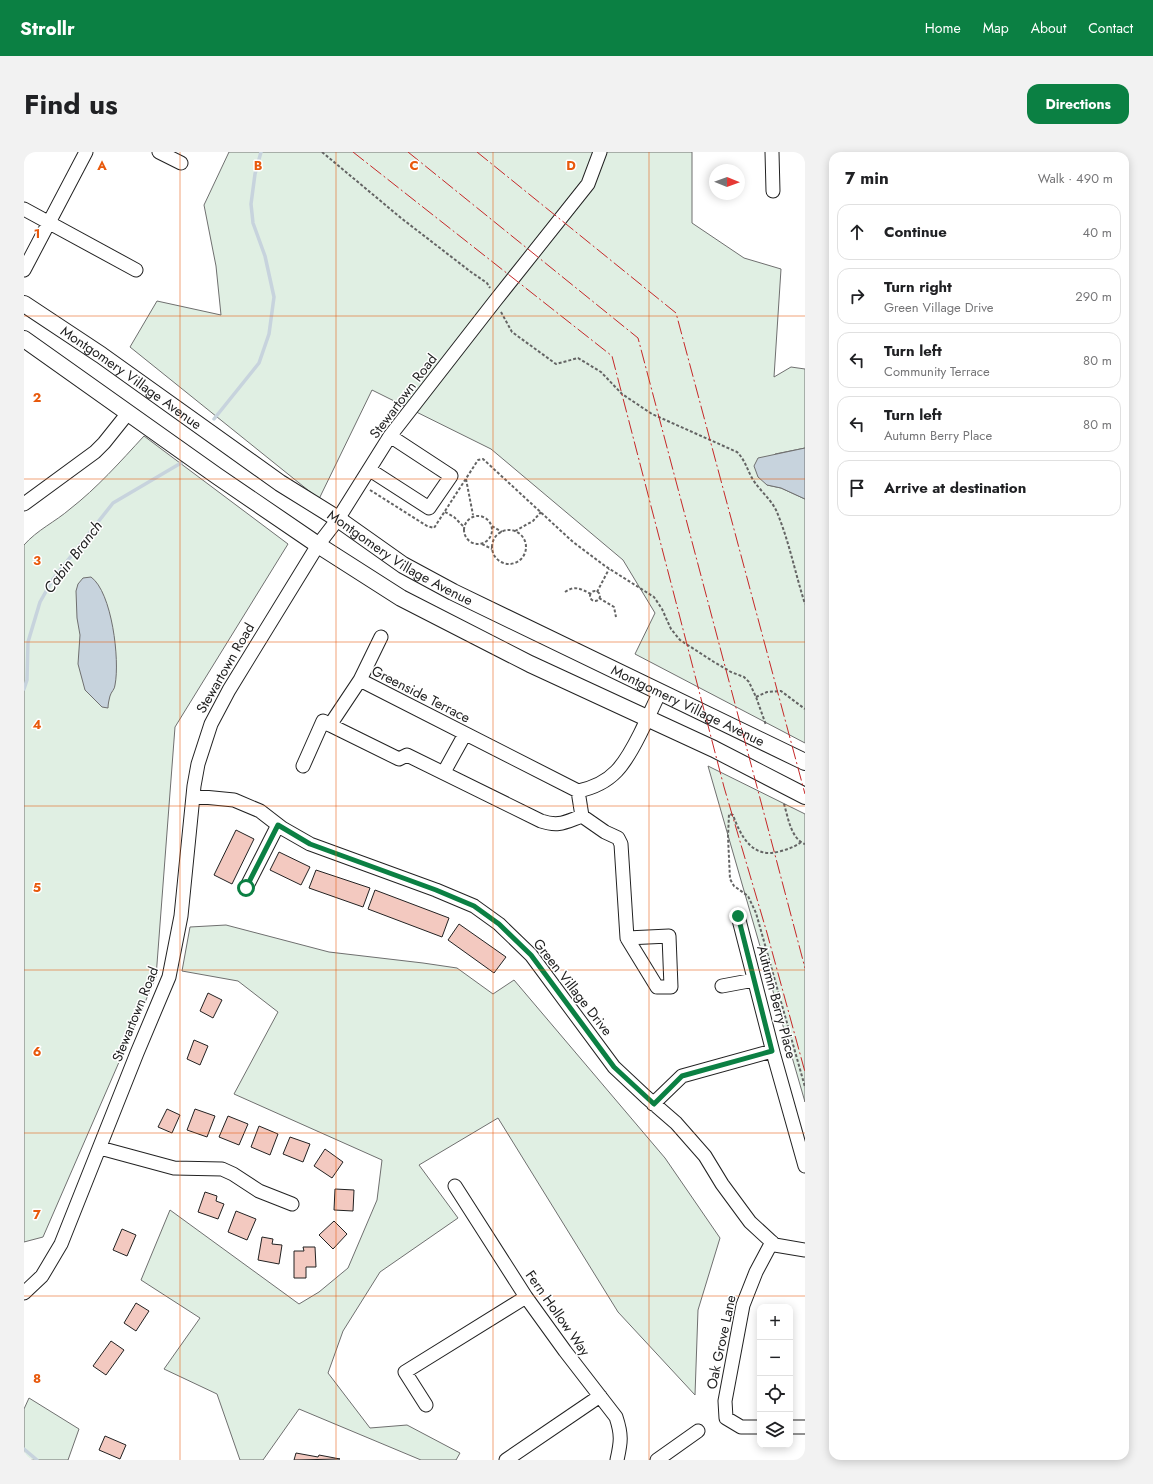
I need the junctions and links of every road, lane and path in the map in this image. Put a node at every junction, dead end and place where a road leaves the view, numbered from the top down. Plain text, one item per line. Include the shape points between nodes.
1 (86, 152) edge
2 (159, 152) edge
3 (322, 152) edge
4 (600, 152) edge
5 (772, 152) edge
6 (181, 163) dead end
7 (772, 191) dead end
8 (24, 209) edge
9 (49, 223) junction
10 (24, 270) edge
11 (136, 270) dead end
12 (495, 301) junction
13 (24, 304) edge
14 (24, 340) edge
15 (128, 413) junction
16 (390, 436) junction
17 (374, 472) junction
18 (466, 479) junction
19 (369, 489) junction
20 (366, 494) dead end
21 (24, 504) edge
22 (445, 512) junction
23 (541, 512) junction
24 (473, 516) junction
25 (338, 519) junction
26 (491, 526) junction
27 (464, 527) junction
28 (502, 532) junction
29 (514, 532) junction
30 (481, 543) junction
31 (318, 545) junction
32 (492, 549) junction
33 (609, 569) junction
34 (565, 592) dead end
35 (597, 592) junction
36 (591, 594) junction
37 (599, 598) junction
38 (805, 604) edge
39 (616, 617) dead end
40 (380, 637) dead end
41 (360, 680) junction
42 (660, 692) junction
43 (756, 697) junction
44 (805, 709) edge
45 (647, 719) junction
46 (330, 725) junction
47 (766, 725) dead end
48 (465, 734) junction
49 (805, 762) edge
50 (303, 766) dead end
51 (444, 772) junction
52 (578, 791) junction
53 (193, 796) junction
54 (805, 796) edge
55 (784, 804) dead end
56 (582, 816) junction
57 (278, 825) junction
58 (801, 842) junction
59 (805, 844) edge
60 (246, 888) dead end
61 (738, 916) dead end
62 (627, 938) junction
63 (754, 980) junction
64 (722, 986) dead end
65 (772, 1051) junction
66 (805, 1087) edge
67 (654, 1104) junction
68 (100, 1148) junction
69 (805, 1166) edge
70 (455, 1186) dead end
71 (292, 1204) dead end
72 (772, 1242) junction
73 (805, 1250) edge
74 (24, 1293) edge
75 (526, 1297) junction
76 (600, 1396) junction
77 (426, 1405) dead end
78 (757, 1427) edge
79 (793, 1427) edge
80 (805, 1427) edge
81 (698, 1430) dead end
82 (506, 1460) edge
83 (617, 1460) edge
84 (657, 1460) edge

1 - 9 street
2 - 6 street
3 - 12 path via 401,218 487,283
4 - 12 street, Stewartown Road via 588,184
5 - 7 street
8 - 9 street
9 - 10 street
9 - 11 street
12 - 16 street, Stewartown Road
12 - 38 path via 512,332 556,364 578,358 601,372 622,394 652,414 737,452 776,510
13 - 25 main road, Montgomery Village Avenue via 101,355 280,482
14 - 15 main road, Montgomery Village Avenue
15 - 21 street via 95,452
15 - 31 main road, Montgomery Village Avenue
16 - 17 street, Stewartown Road
16 - 17 street via 451,476 429,508
17 - 19 path
17 - 25 street, Stewartown Road
18 - 22 path
18 - 23 path via 478,460 483,458
18 - 24 path
19 - 20 path
19 - 22 path via 430,527 434,528
22 - 27 path
23 - 29 path via 533,521
23 - 33 path
24 - 26 path via 486,518
24 - 27 path
25 - 31 street, Stewartown Road
25 - 42 main road, Montgomery Village Avenue via 415,572
26 - 28 path
26 - 30 path via 490,537
27 - 30 path via 467,539
28 - 29 path
28 - 32 path via 493,540
29 - 32 path via 521,536 525,543 526,551 518,562 510,565 502,563 494,556
30 - 32 path
31 - 45 main road, Montgomery Village Avenue via 401,598 530,664
31 - 53 street, Stewartown Road via 211,724 198,764
33 - 35 path
33 - 43 path via 654,597 675,635 709,659 744,677
34 - 36 path via 574,587
35 - 36 path via 593,591
35 - 37 path
36 - 37 path via 592,600
37 - 39 path via 614,608
40 - 41 street
41 - 46 street, Greenside Terrace
41 - 48 street, Greenside Terrace
42 - 45 street
42 - 49 main road, Montgomery Village Avenue
43 - 44 path via 767,692 781,691
43 - 47 path
45 - 52 street via 623,766 612,777 592,789
45 - 54 main road, Montgomery Village Avenue via 714,749
46 - 50 street via 323,721
46 - 51 street via 399,759 407,755
48 - 51 street
48 - 52 street, Greenside Terrace
51 - 56 street via 552,825
52 - 56 street
53 - 57 street, Green Village Drive via 234,800 260,810
53 - 68 street, Stewartown Road via 181,916 169,977
55 - 58 path via 796,838
56 - 62 street via 604,832 618,838 621,844
57 - 60 street
57 - 67 street, Green Village Drive via 310,844 474,906 499,924 531,955 614,1067
58 - 59 path
58 - 66 path via 773,854 759,851 747,842 733,815 729,814 730,878 734,886 748,896 756,913
61 - 63 street, Autumn Berry Place
62 - 62 street via 669,936 671,987 657,987
63 - 64 street
63 - 65 street, Autumn Berry Place
65 - 67 street via 682,1076
65 - 69 street, Autumn Berry Place
67 - 72 street, Green Village Drive via 676,1123 700,1151 750,1222
68 - 71 street via 174,1168 222,1169 259,1191
68 - 74 street, Stewartown Road via 61,1244 42,1276
70 - 75 street, Fern Hollow Way
72 - 73 street, Green Village Drive via 775,1245
72 - 78 street, Oak Grove Lane via 743,1305 725,1401 726,1418 741,1427
75 - 76 street, Fern Hollow Way
75 - 77 street via 405,1372
76 - 82 street
76 - 83 street, Fern Hollow Way via 616,1417 621,1430
79 - 80 street
81 - 84 street

